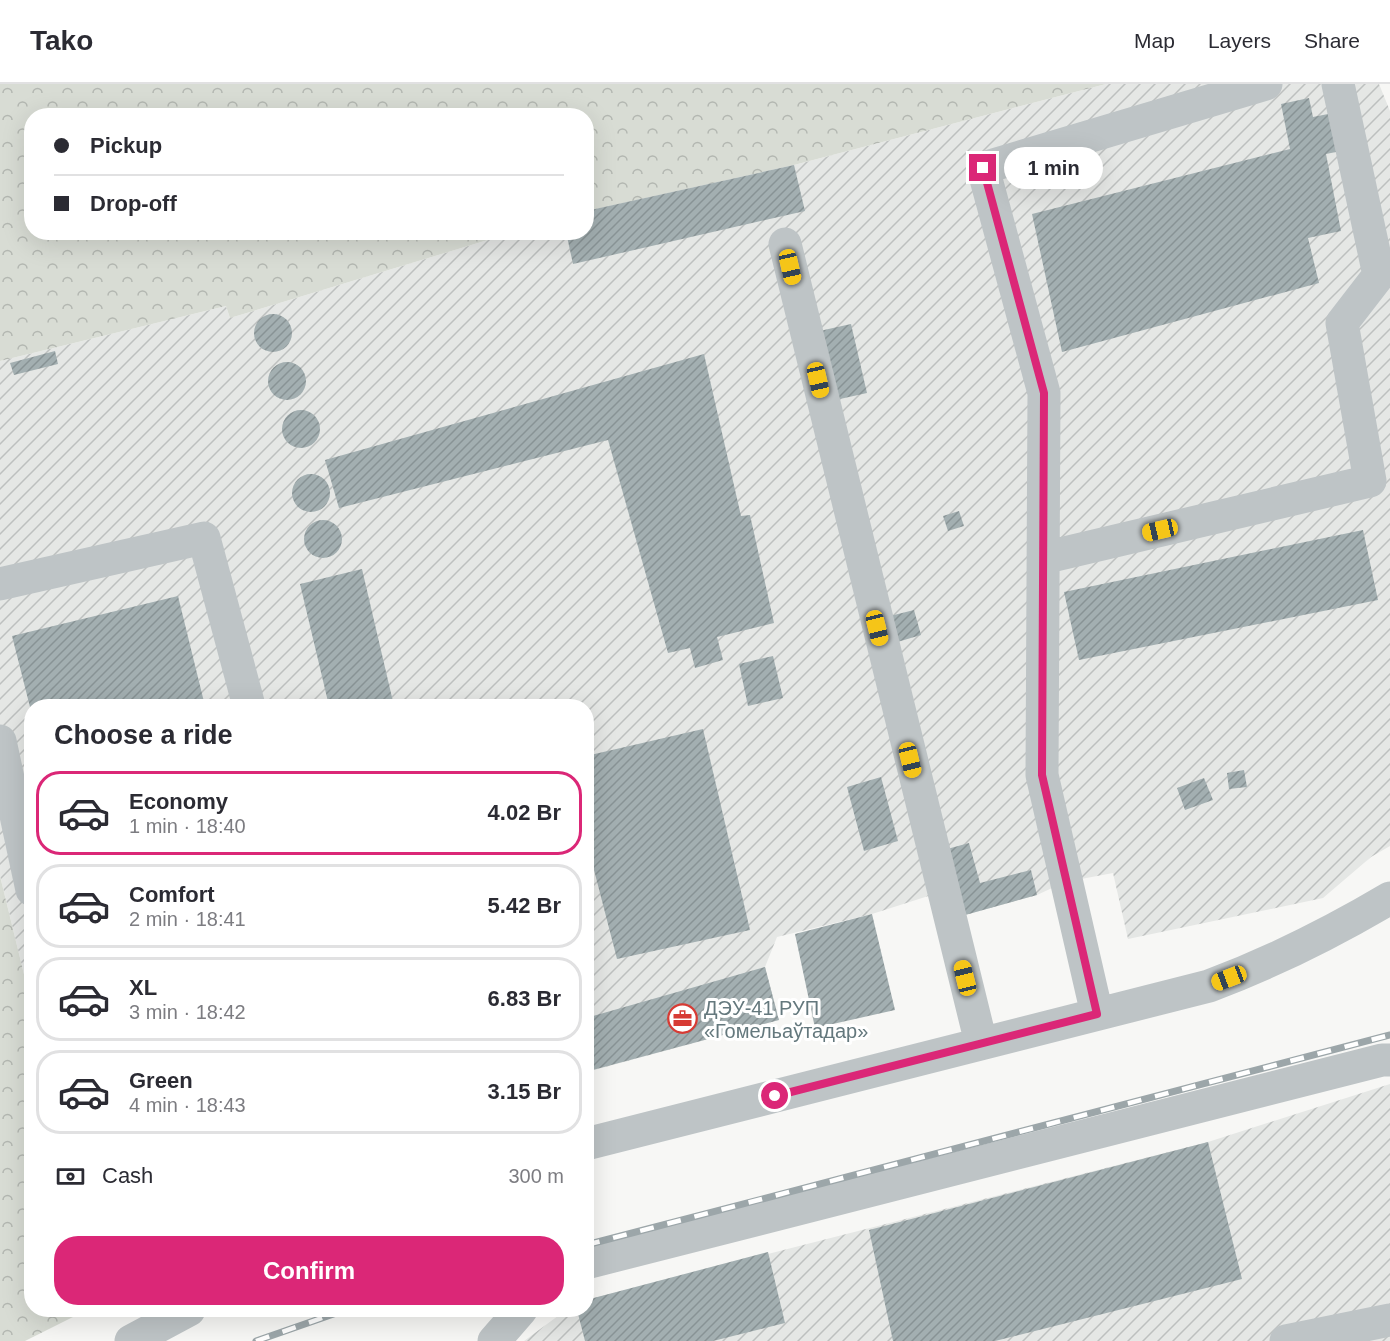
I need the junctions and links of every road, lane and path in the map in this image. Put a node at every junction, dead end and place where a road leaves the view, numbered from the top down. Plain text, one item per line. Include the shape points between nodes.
1 (1266, 84) edge
2 (1338, 84) edge
3 (785, 244) dead end
4 (1043, 558) junction
5 (0, 584) edge
6 (247, 699) edge
7 (0, 741) edge
8 (24, 853) edge
9 (1390, 898) edge
10 (1097, 1014) junction
11 (981, 1043) junction
12 (1390, 1060) edge
13 (594, 1135) edge
14 (594, 1261) edge
15 (176, 1317) edge
16 (515, 1317) edge
17 (1390, 1320) edge
18 (131, 1341) edge
19 (494, 1341) edge
20 (1286, 1341) edge

1 - 4 street via 983,168 1044,393
2 - 4 street via 1378,275 1342,323 1370,481
3 - 11 street
4 - 10 street via 1042,775
5 - 6 street via 204,538
7 - 8 street
9 - 10 street via 1333,932 1260,967 1209,986
10 - 11 street
11 - 13 street
12 - 14 street
15 - 18 street
16 - 19 street
17 - 20 street

